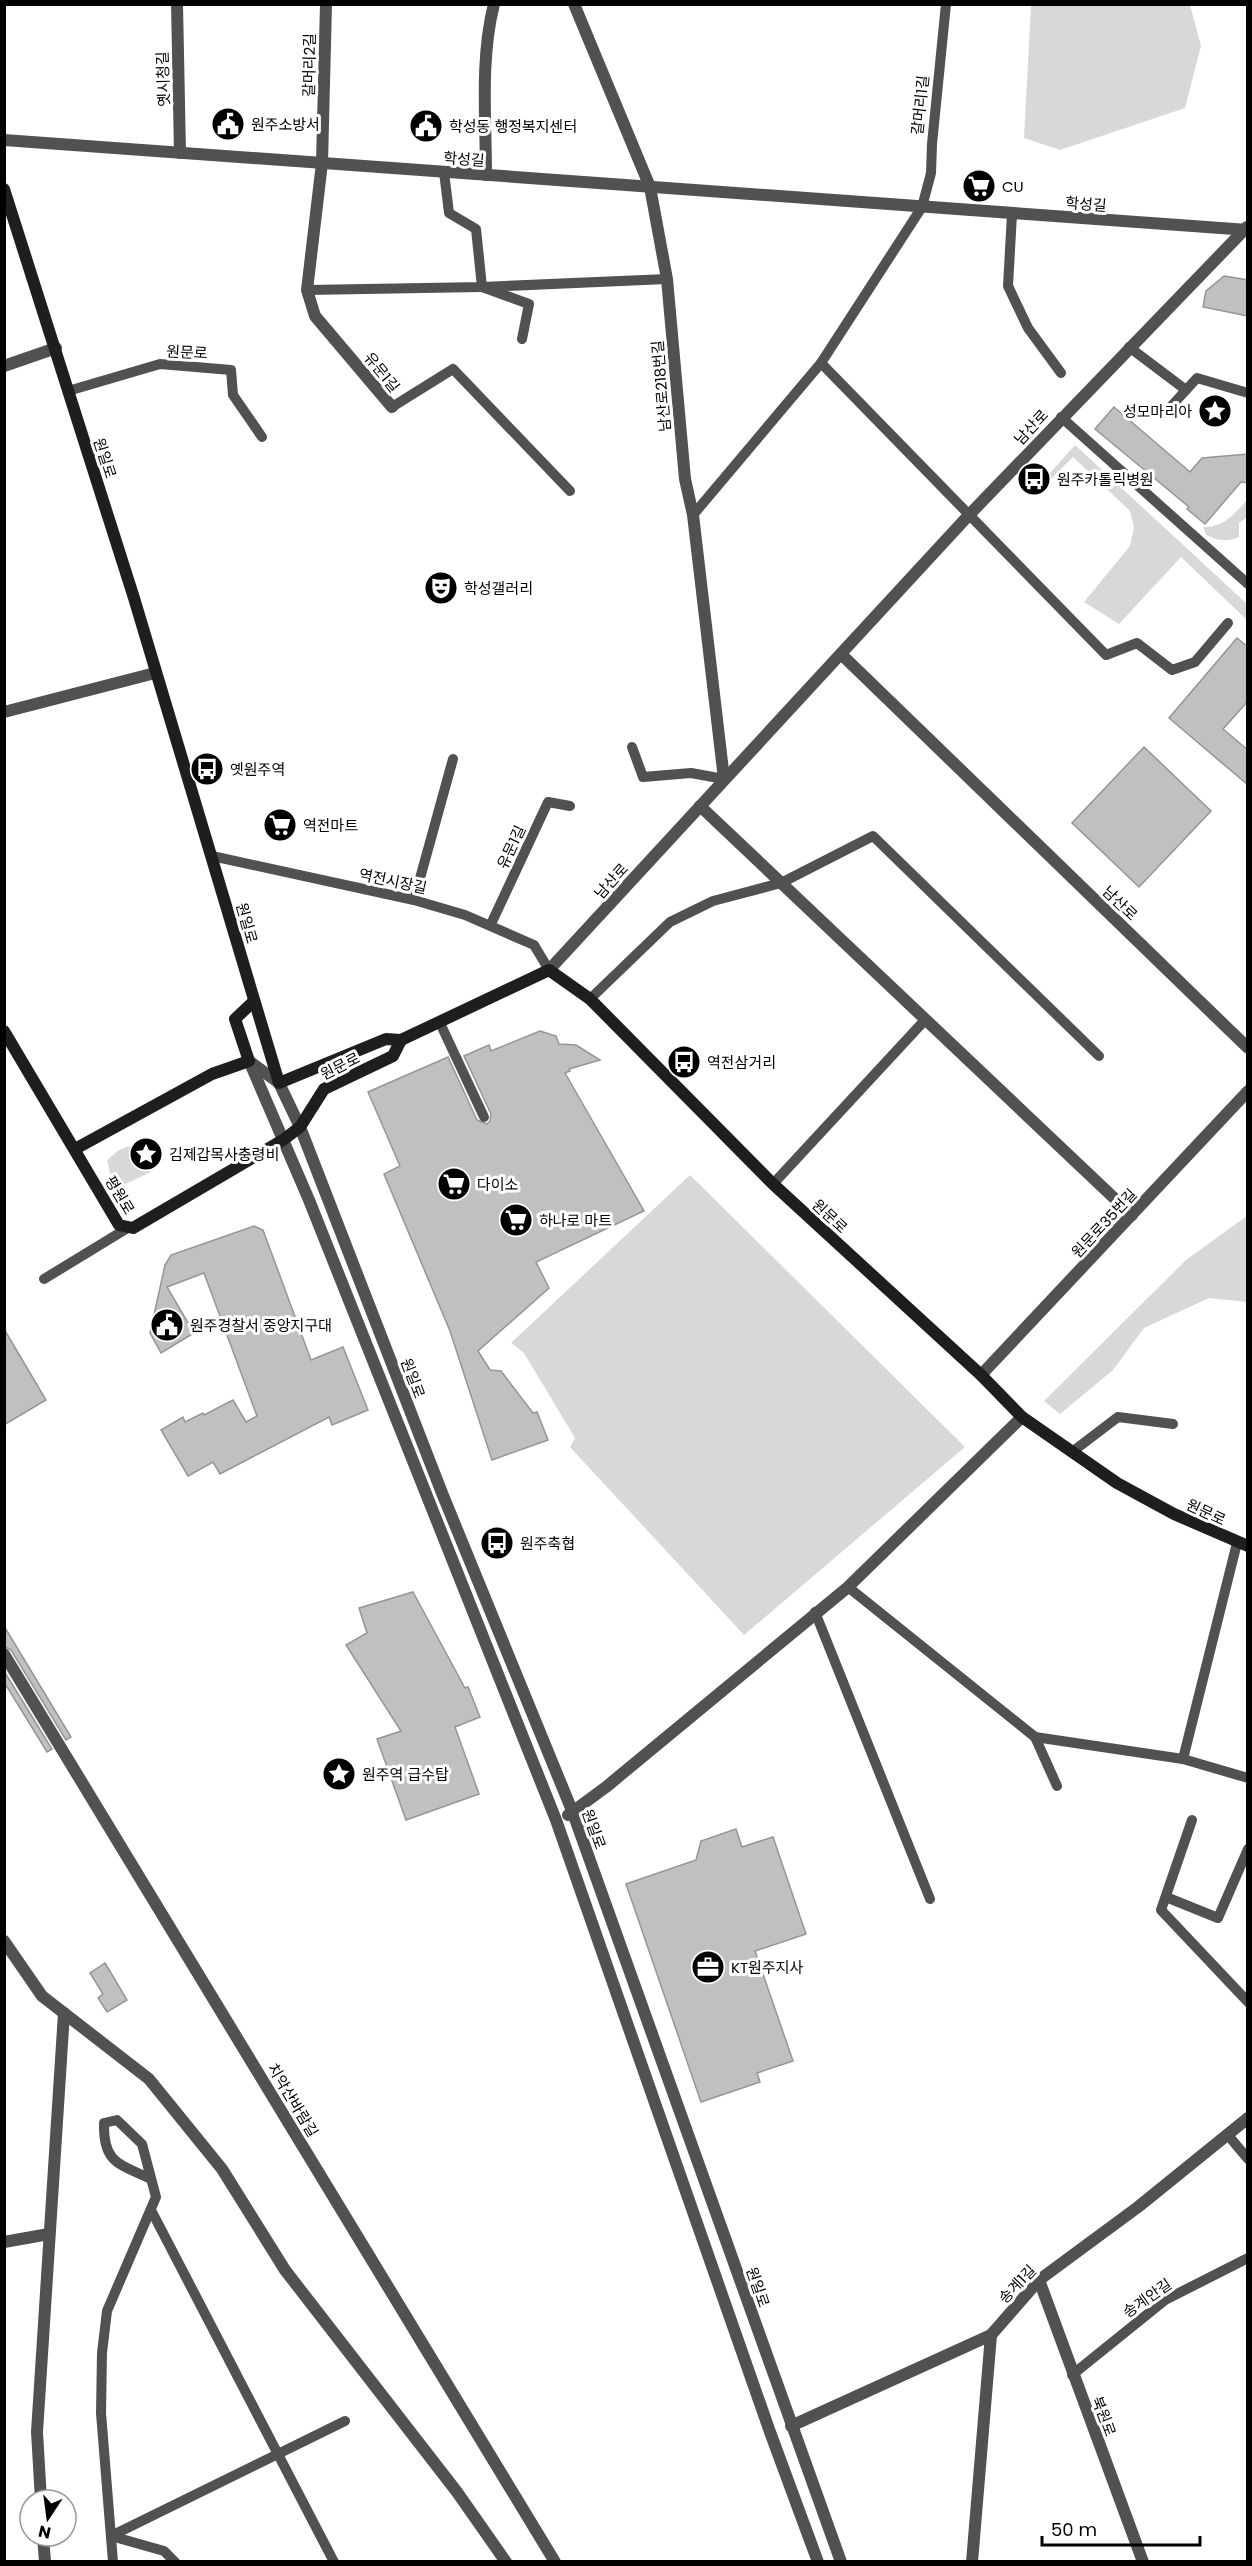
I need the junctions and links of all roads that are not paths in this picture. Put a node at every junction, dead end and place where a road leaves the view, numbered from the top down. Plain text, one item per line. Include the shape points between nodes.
1 (177, 4) edge
2 (326, 4) edge
3 (494, 4) edge
4 (574, 4) edge
5 (946, 4) edge
6 (4, 140) edge
7 (180, 153) junction
8 (322, 163) junction
9 (444, 172) junction
10 (486, 175) junction
11 (650, 187) junction
12 (4, 189) edge
13 (922, 207) junction
14 (1012, 214) junction
15 (1246, 229) edge
16 (667, 279) junction
17 (482, 287) junction
18 (307, 290) junction
19 (522, 339) dead end
20 (1129, 347) junction
21 (56, 348) junction
22 (821, 363) junction
23 (4, 366) edge
24 (1061, 373) dead end
25 (1186, 390) junction
26 (68, 391) junction
27 (1248, 393) edge
28 (392, 407) joint
29 (1165, 413) dead end
30 (1061, 417) junction
31 (262, 437) dead end
32 (570, 491) dead end
33 (693, 515) junction
34 (968, 516) junction
35 (1248, 584) edge
36 (1228, 622) dead end
37 (842, 654) junction
38 (155, 673) junction
39 (4, 712) edge
40 (632, 747) dead end
41 (453, 759) dead end
42 (724, 779) junction
43 (570, 806) dead end
44 (700, 806) junction
45 (212, 856) junction
46 (781, 883) junction
47 (414, 900) junction
48 (491, 924) junction
49 (549, 970) junction
50 (590, 999) junction
51 (254, 1001) junction
52 (925, 1020) junction
53 (440, 1023) junction
54 (4, 1031) edge
55 (400, 1040) junction
56 (1248, 1048) edge
57 (1100, 1056) dead end
58 (249, 1062) junction
59 (279, 1083) junction
60 (1246, 1096) edge
61 (484, 1117) dead end
62 (300, 1126) junction
63 (283, 1140) junction
64 (75, 1149) junction
65 (773, 1184) junction
66 (1132, 1215) junction
67 (126, 1229) junction
68 (44, 1279) dead end
69 (981, 1375) junction
70 (1022, 1417) junction
71 (1173, 1424) dead end
72 (1072, 1452) junction
73 (1242, 1544) edge
74 (848, 1587) junction
75 (815, 1612) junction
76 (4, 1654) edge
77 (1035, 1737) junction
78 (1183, 1759) junction
79 (1248, 1778) edge
80 (1057, 1786) dead end
81 (573, 1813) junction
82 (556, 1820) junction
83 (1192, 1820) dead end
84 (1248, 1849) edge
85 (1166, 1897) junction
86 (930, 1899) dead end
87 (4, 1941) edge
88 (1248, 2002) edge
89 (64, 2013) junction
90 (1248, 2118) edge
91 (1227, 2134) junction
92 (1248, 2159) edge
93 (151, 2179) junction
94 (151, 2210) junction
95 (49, 2234) junction
96 (4, 2242) edge
97 (1248, 2258) edge
98 (1039, 2280) junction
99 (991, 2335) junction
100 (1072, 2375) junction
101 (345, 2421) dead end
102 (791, 2426) junction
103 (278, 2455) junction
104 (40, 2488) edge
105 (111, 2536) junction
106 (113, 2562) edge
107 (175, 2562) edge
108 (334, 2562) edge
109 (506, 2562) edge
110 (555, 2562) edge
111 (818, 2562) edge
112 (841, 2562) edge
113 (972, 2562) edge
114 (1143, 2562) edge

1 - 7 street, 옛시청길
2 - 8 street, 갈머리2길
3 - 10 street via 488,27
4 - 11 street, 남산로218번길
5 - 13 lane, 갈머리1길 via 932,173
6 - 7 street, 학성길
7 - 8 street, 학성길
8 - 9 street, 학성길
8 - 18 street, 유문1길
9 - 10 street, 학성길
9 - 17 lane via 449,213 476,229
10 - 11 street, 학성길
11 - 13 street, 학성길
11 - 16 street, 남산로218번길
12 - 21 main road, 원일로
13 - 14 street, 학성길
13 - 22 lane
14 - 15 street, 학성길
14 - 24 lane via 1008,286 1028,328
15 - 20 street, 남산로
16 - 17 lane
16 - 33 street, 남산로218번길 via 685,479
17 - 18 lane
17 - 19 lane via 529,304
18 - 28 street, 유문1길 via 315,316
20 - 25 lane
20 - 30 street, 남산로
21 - 23 street
21 - 26 main road, 원일로
22 - 33 lane
22 - 34 lane
25 - 27 lane via 1197,378
25 - 29 lane
26 - 31 lane, 원문로 via 160,364 231,370 234,395
26 - 38 main road, 원일로
28 - 32 lane, 유문1길 via 453,369
30 - 34 street, 남산로
30 - 35 lane
33 - 42 street, 남산로218번길
34 - 36 lane via 1106,655 1137,643 1172,670 1195,662
34 - 37 street, 남산로
37 - 42 street, 남산로
37 - 56 street, 남산로
38 - 39 street
38 - 45 main road, 원일로
40 - 42 lane via 643,777 691,773
41 - 47 lane
42 - 44 street, 남산로
43 - 48 lane, 유문1길 via 548,802
44 - 46 street
44 - 49 street, 남산로
45 - 47 lane, 역전시장길
45 - 51 main road, 원일로
46 - 50 lane via 712,901 670,922
46 - 52 street
46 - 57 lane via 873,836
47 - 48 lane, 역전시장길
48 - 49 lane, 역전시장길 via 534,945
49 - 50 main road, 원문로
49 - 53 main road, 원문로
50 - 65 main road, 원문로
51 - 58 main road via 235,1019
51 - 59 main road, 원일로
52 - 65 lane
52 - 66 street
53 - 55 main road, 원문로
53 - 61 lane
54 - 64 main road, 평원로
55 - 59 main road, 원문로 via 386,1039
55 - 62 main road, 원문로 via 393,1056 324,1089
58 - 59 street
58 - 63 street, 원일로
58 - 64 main road via 212,1074
59 - 62 street, 원일로
60 - 66 street, 원문로35번길
62 - 63 main road, 평원로
62 - 81 street, 원일로 via 442,1493
63 - 67 main road, 평원로
63 - 82 street, 원일로
64 - 67 main road, 평원로 via 119,1225
65 - 69 main road, 원문로
66 - 69 street, 원문로35번길
67 - 68 lane
69 - 70 main road, 원문로
70 - 72 main road, 원문로
70 - 74 street
71 - 72 lane via 1118,1417
72 - 73 main road, 원문로 via 1126,1488
73 - 78 lane
74 - 75 street
74 - 77 lane
75 - 81 street
75 - 86 lane
76 - 110 street, 치악산바람길
77 - 78 lane
77 - 80 lane
78 - 79 lane
81 - 82 street
81 - 102 street, 원일로
82 - 111 street, 원일로
83 - 85 lane
84 - 85 lane via 1218,1917
85 - 88 lane via 1161,1910
87 - 89 street via 42,1996
89 - 95 street
89 - 109 street via 149,2079 215,2160 285,2270 457,2492
90 - 91 street, 송계1길
91 - 92 lane
91 - 98 street, 송계1길 via 1138,2207
93 - 93 lane via 142,2144 117,2120 104,2123 103,2145 115,2162
93 - 94 lane via 156,2197
94 - 103 lane
94 - 105 lane via 107,2311 101,2413
95 - 96 street
95 - 104 street via 37,2432
97 - 100 lane, 송계안길 via 1165,2300
98 - 99 street, 송계1길
98 - 100 street, 북원로
99 - 102 street
99 - 113 street
100 - 114 street, 북원로
101 - 103 lane
102 - 112 street, 원일로
103 - 105 lane
103 - 108 lane
105 - 106 lane
105 - 107 lane via 164,2551

